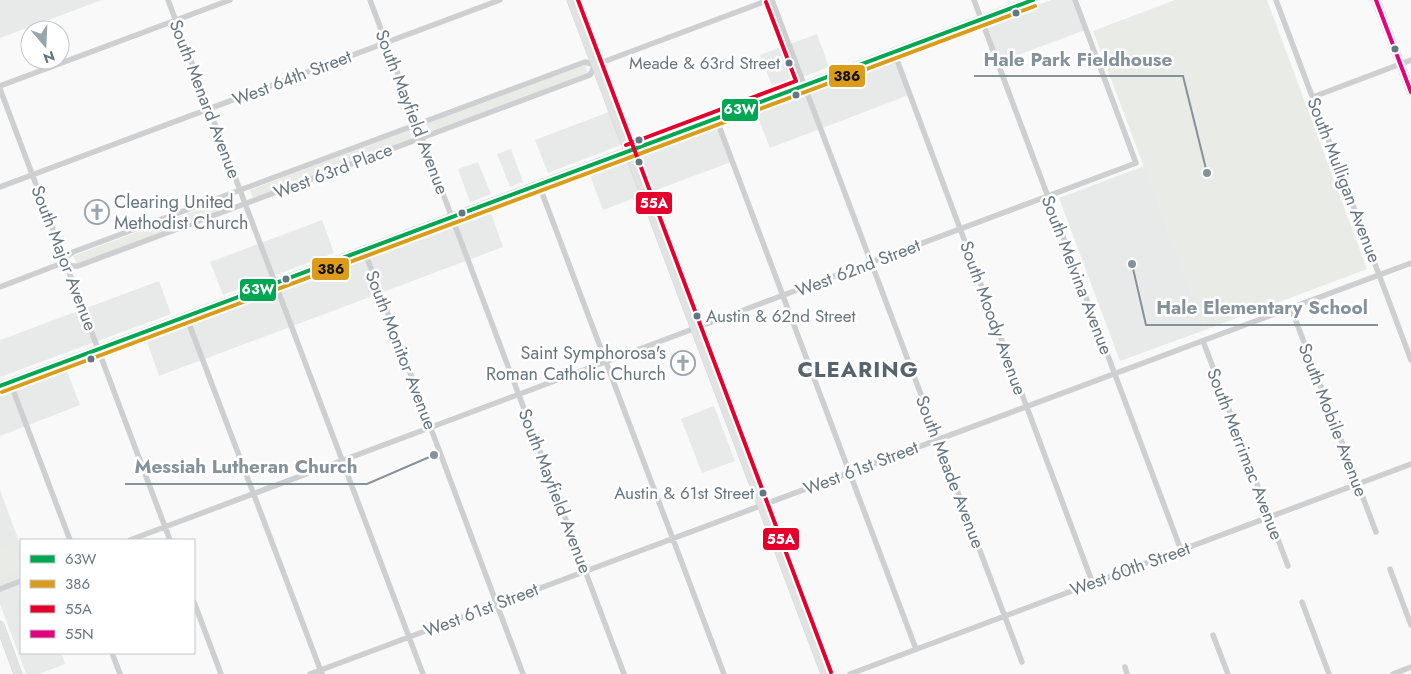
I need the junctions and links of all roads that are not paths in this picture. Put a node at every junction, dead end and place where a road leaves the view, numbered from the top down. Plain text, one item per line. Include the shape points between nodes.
1 (168, 0) edge
2 (230, 0) edge
3 (370, 0) edge
4 (500, 0) edge
5 (571, 0) edge
6 (771, 0) edge
7 (974, 0) edge
8 (1033, 0) edge
9 (1075, 0) edge
10 (1276, 0) edge
11 (1376, 0) edge
12 (175, 20) junction
13 (981, 20) junction
14 (386, 43) junction
15 (894, 52) junction
16 (1411, 60) edge
17 (1400, 64) junction
18 (595, 65) junction
19 (804, 86) junction
20 (0, 87) edge
21 (1411, 92) edge
22 (1313, 97) junction
23 (209, 109) junction
24 (716, 118) junction
25 (416, 124) junction
26 (422, 138) junction
27 (628, 152) junction
28 (32, 175) junction
29 (539, 185) junction
30 (0, 187) edge
31 (240, 190) junction
32 (1048, 197) junction
33 (245, 204) junction
34 (452, 218) junction
35 (961, 230) junction
36 (364, 250) junction
37 (65, 262) junction
38 (871, 263) junction
39 (1411, 263) edge
40 (1379, 275) junction
41 (275, 283) junction
42 (0, 287) edge
43 (783, 296) junction
44 (1291, 308) junction
45 (186, 316) junction
46 (695, 329) junction
47 (1203, 341) junction
48 (98, 349) junction
49 (1411, 360) edge
50 (606, 362) junction
51 (1114, 374) junction
52 (10, 382) junction
53 (0, 386) edge
54 (519, 395) junction
55 (1026, 406) junction
56 (430, 428) junction
57 (938, 439) junction
58 (341, 461) junction
59 (1411, 464) edge
60 (849, 472) junction
61 (1357, 484) junction
62 (254, 494) junction
63 (762, 505) junction
64 (1269, 517) junction
65 (165, 527) junction
66 (1376, 532) dead end
67 (673, 538) junction
68 (70, 539) edge
69 (133, 539) edge
70 (170, 539) edge
71 (1181, 550) junction
72 (1288, 566) dead end
73 (1390, 569) dead end
74 (585, 571) junction
75 (20, 581) edge
76 (1093, 584) junction
77 (0, 589) edge
78 (1302, 602) dead end
79 (496, 604) junction
80 (195, 605) edge
81 (1004, 616) junction
82 (0, 625) edge
83 (1411, 625) edge
84 (1213, 635) dead end
85 (409, 637) junction
86 (916, 649) junction
87 (112, 654) edge
88 (1022, 662) dead end
89 (1125, 667) dead end
90 (1411, 667) edge
91 (321, 672) edge
92 (18, 674) edge
93 (120, 674) edge
94 (221, 674) edge
95 (310, 674) edge
96 (423, 674) edge
97 (522, 674) edge
98 (624, 674) edge
99 (724, 674) edge
100 (825, 674) edge
101 (850, 674) edge
102 (1127, 674) edge
103 (1228, 674) edge
104 (1329, 674) edge
105 (1393, 674) edge

1 - 12 street, South Menard Avenue
2 - 12 street
3 - 14 street, South Mayfield Avenue
4 - 14 street, West 64th Street
5 - 18 main road
6 - 18 street, West 63rd Place
6 - 19 street, South Meade Avenue
7 - 13 street, South Melvina Avenue
8 - 13 main road
9 - 32 street, West 62nd Street via 1136,163
10 - 22 street, South Mulligan Avenue
11 - 17 main road
12 - 20 street
12 - 23 street, South Menard Avenue
13 - 15 main road
13 - 32 street, South Melvina Avenue
14 - 23 street, West 64th Street
14 - 25 street, South Mayfield Avenue
15 - 19 main road
15 - 35 street, South Moody Avenue
16 - 17 street
17 - 21 main road
17 - 22 street
18 - 25 street, West 63rd Place via 585,62
18 - 26 street, West 63rd Place via 590,75
18 - 27 main road
19 - 24 main road
19 - 38 street, South Meade Avenue
20 - 28 street, South Major Avenue
22 - 40 street, South Mulligan Avenue
23 - 28 street, West 64th Street
23 - 31 street, South Menard Avenue
24 - 27 main road
24 - 43 street
25 - 26 street, South Mayfield Avenue
25 - 31 street, West 63rd Place
26 - 33 street, West 63rd Place
26 - 34 street, South Mayfield Avenue
27 - 29 main road
27 - 46 main road
28 - 30 street, West 64th Street
28 - 37 street, South Major Avenue
29 - 34 main road
29 - 50 street
31 - 33 street, South Menard Avenue
31 - 37 street, West 63rd Place via 73,252
32 - 35 street, West 62nd Street
32 - 51 street, South Melvina Avenue
33 - 37 street, West 63rd Place via 78,266
33 - 41 street, South Menard Avenue
34 - 36 main road
34 - 54 street, South Mayfield Avenue
35 - 38 street, West 62nd Street
35 - 55 street, South Moody Avenue
36 - 41 main road
36 - 56 street, South Monitor Avenue
37 - 42 street, West 63rd Place
37 - 48 street, South Major Avenue
38 - 43 street, West 62nd Street
38 - 57 street, South Meade Avenue
39 - 40 street, West 61st Street
40 - 44 street, West 61st Street
40 - 49 street, South Mulligan Avenue
41 - 45 main road
41 - 58 street, South Menard Avenue
43 - 46 street, West 62nd Street
43 - 60 street
44 - 47 street, West 61st Street
44 - 61 street, South Mobile Avenue
45 - 48 main road
45 - 62 street
46 - 50 street, West 62nd Street
46 - 63 main road
47 - 51 street, West 61st Street
47 - 64 street, South Merrimac Avenue
48 - 52 main road
48 - 65 street, South Major Avenue
50 - 54 street, West 62nd Street
50 - 67 street
51 - 55 street, West 61st Street
51 - 71 street, South Melvina Avenue
52 - 53 main road
52 - 68 street
54 - 56 street, West 62nd Street
54 - 74 street, South Mayfield Avenue
55 - 57 street, West 61st Street
55 - 76 street, South Moody Avenue
56 - 58 street, West 62nd Street
56 - 79 street, South Monitor Avenue
57 - 60 street, West 61st Street
57 - 81 street, South Meade Avenue
58 - 62 street, West 62nd Street
58 - 85 street, South Menard Avenue
59 - 61 street, West 60th Street
60 - 63 street, West 61st Street
60 - 86 street
61 - 64 street, West 60th Street
61 - 66 street, South Mobile Avenue
62 - 65 street, West 62nd Street
62 - 91 street
63 - 67 street, West 61st Street
63 - 100 main road
64 - 71 street, West 60th Street
64 - 72 street, South Merrimac Avenue
65 - 69 street, West 62nd Street
65 - 70 street, South Major Avenue
67 - 74 street, West 61st Street
67 - 99 street
71 - 76 street, West 60th Street
73 - 83 street
74 - 79 street, West 61st Street
74 - 98 street, South Mayfield Avenue
75 - 77 street
76 - 81 street, West 60th Street
78 - 104 street
79 - 85 street, West 61st Street
79 - 97 street, South Monitor Avenue
80 - 94 street
81 - 86 street, West 60th Street
81 - 88 street, South Meade Avenue
82 - 92 main road
84 - 103 street
85 - 91 street, West 61st Street
85 - 96 street, South Menard Avenue
86 - 101 street, West 60th Street
87 - 93 street
89 - 102 street
90 - 105 street
91 - 95 street, West 61st Street

